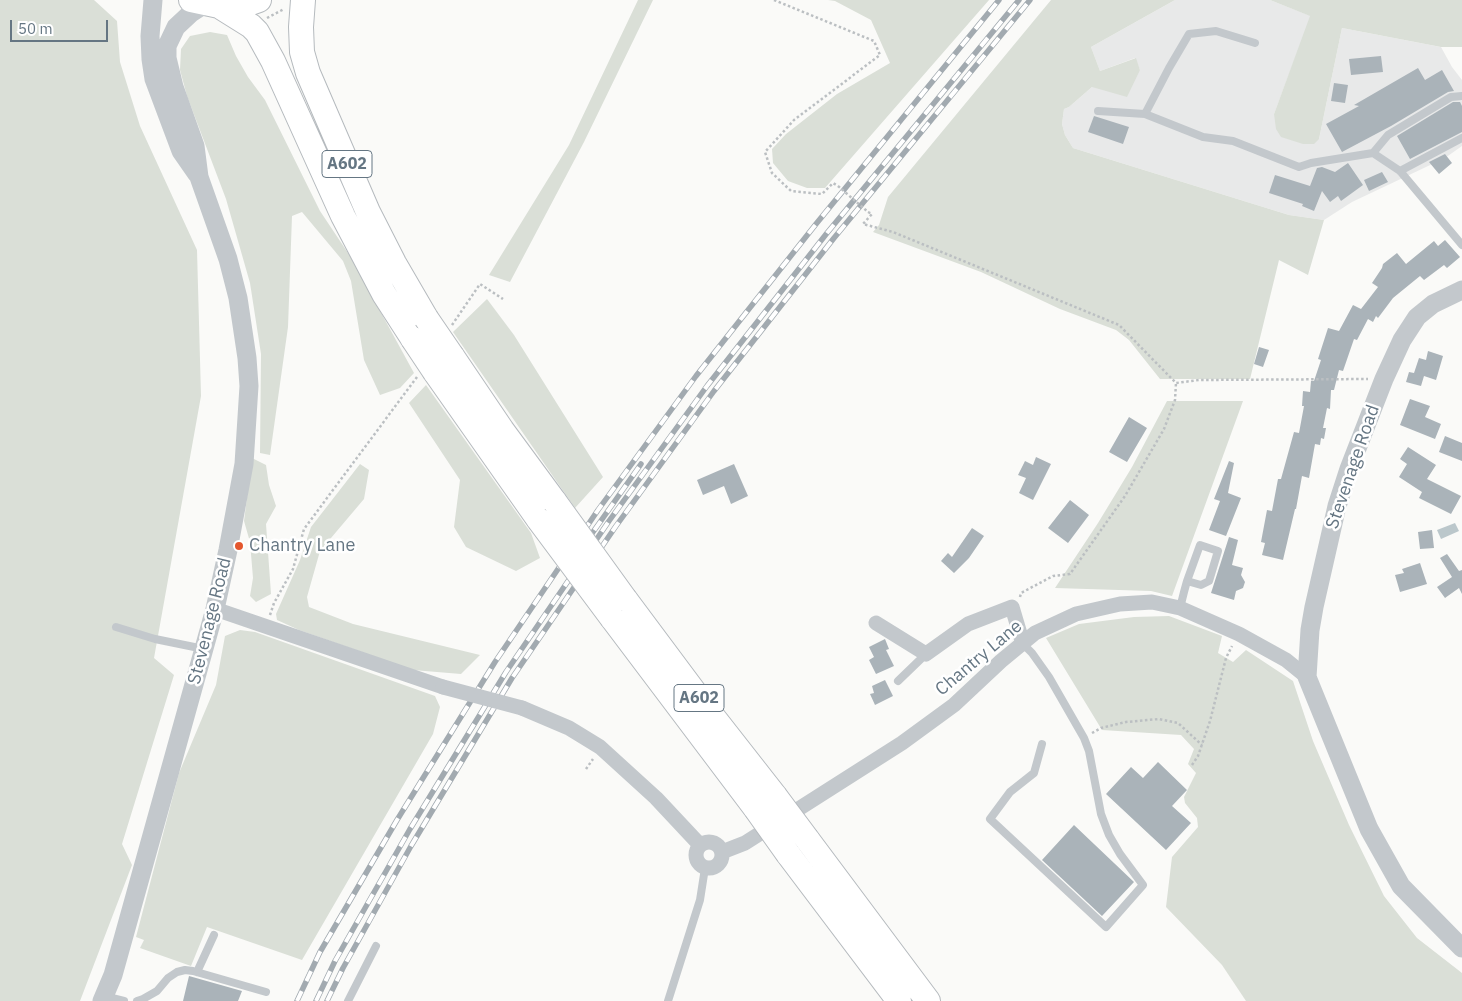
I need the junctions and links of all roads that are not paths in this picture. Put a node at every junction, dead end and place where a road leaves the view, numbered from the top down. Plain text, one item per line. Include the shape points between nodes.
1 (153, 0) edge
2 (259, 0) edge
3 (303, 0) edge
4 (205, 4) edge
5 (1255, 42) dead end
6 (1462, 96) edge
7 (1098, 111) dead end
8 (1145, 114) junction
9 (1462, 138) edge
10 (1373, 152) junction
11 (1400, 171) junction
12 (199, 177) junction
13 (1462, 246) edge
14 (1462, 290) edge
15 (1187, 581) junction
16 (618, 608) junction
17 (1180, 608) junction
18 (215, 610) junction
19 (876, 623) dead end
20 (116, 627) dead end
21 (1023, 644) junction
22 (204, 649) junction
23 (926, 654) junction
24 (1307, 677) junction
25 (898, 681) dead end
26 (1042, 744) dead end
27 (700, 845) junction
28 (722, 852) junction
29 (705, 868) junction
30 (214, 935) dead end
31 (376, 946) dead end
32 (1462, 948) edge
33 (197, 972) junction
34 (266, 992) dead end
35 (103, 999) edge
36 (124, 1001) edge
37 (137, 1001) edge
38 (348, 1001) edge
39 (668, 1001) edge
40 (900, 1001) edge
41 (928, 1001) edge

1 - 12 street, Stevenage Road via 150,36 154,79 181,151
2 - 4 main road via 248,4
3 - 16 main road, A602, bridge via 302,52 308,73 368,212 394,263 426,318 555,502
4 - 12 street, Stevenage Road via 180,22 167,46 169,71 195,146
4 - 16 main road, A602, bridge via 251,26 261,40 343,216 384,294 413,339 427,373 540,520
5 - 8 lane via 1216,31 1189,34
6 - 10 lane via 1451,97 1388,135
7 - 8 lane
8 - 10 lane via 1203,137 1233,141 1299,167
9 - 11 lane
10 - 11 lane
11 - 13 lane
12 - 18 street, Stevenage Road via 238,298 249,386 244,464
14 - 24 street, Stevenage Road via 1433,304 1417,317 1384,379 1337,506 1314,607
15 - 15 lane via 1200,546 1218,551 1209,581 1202,585
15 - 17 lane
16 - 40 main road, A602, bridge via 788,854
16 - 41 main road, A602, bridge via 710,713
17 - 21 street, Chantry Lane via 1152,602 1076,614 1035,634
17 - 24 street, Chantry Lane via 1239,634 1286,660
18 - 22 street, Stevenage Road
18 - 27 street, bridge via 444,687 522,708 569,728 600,747 656,798
19 - 23 street
20 - 22 lane
21 - 23 street via 1012,607 968,624
21 - 26 lane via 1049,677 1084,738 1101,814 1109,835 1143,885 1106,928 990,819 1010,792 1034,773
21 - 28 street, Chantry Lane via 954,705 902,743 745,843
22 - 35 street, Stevenage Road
23 - 25 lane
24 - 32 street via 1369,829 1401,886
27 - 28 street via 713,842
27 - 29 street via 696,860
28 - 29 street via 718,865
29 - 39 lane via 700,900
30 - 33 lane
31 - 38 lane
33 - 34 lane
33 - 37 lane via 177,972 156,991
35 - 36 lane

